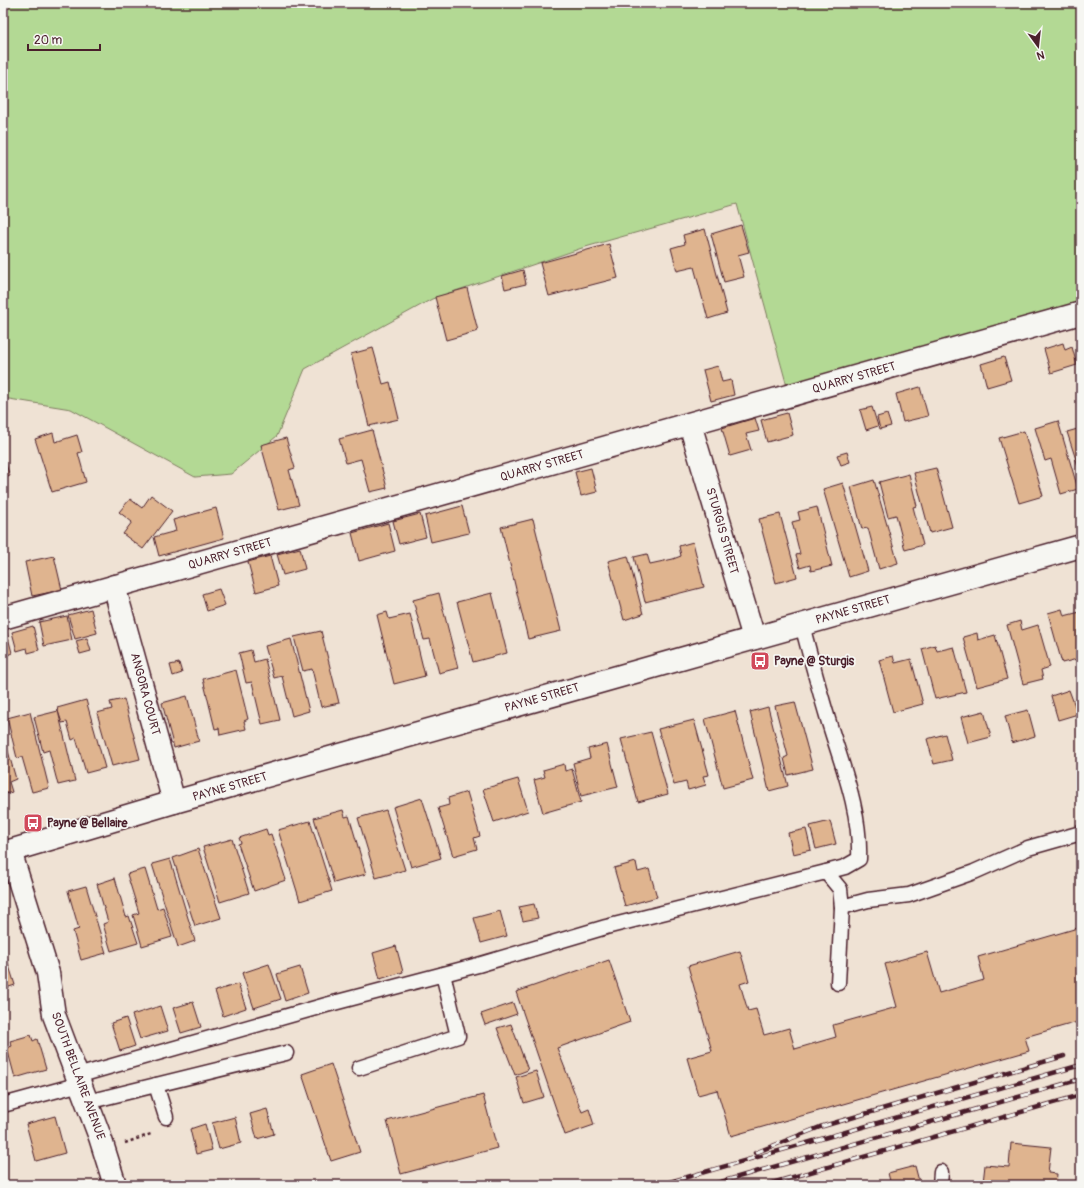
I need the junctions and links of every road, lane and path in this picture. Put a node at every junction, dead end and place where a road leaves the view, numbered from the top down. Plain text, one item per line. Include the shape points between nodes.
1 (1081, 313) edge
2 (690, 424) junction
3 (1081, 546) edge
4 (114, 586) junction
5 (3, 618) edge
6 (802, 625) junction
7 (754, 638) junction
8 (174, 802) junction
9 (1081, 833) edge
10 (6, 852) edge
11 (826, 872) junction
12 (842, 907) junction
13 (443, 974) junction
14 (838, 983) dead end
15 (286, 1053) dead end
16 (359, 1068) dead end
17 (156, 1085) junction
18 (81, 1087) junction
19 (3, 1105) edge
20 (166, 1117) dead end
21 (116, 1185) edge

1 - 2 street, QUARRY STREET
2 - 4 street, QUARRY STREET
2 - 7 street, STURGIS STREET
3 - 6 street, PAYNE STREET
4 - 5 street, QUARRY STREET
4 - 8 street, ANGORA COURT
6 - 7 street, PAYNE STREET
6 - 11 lane via 820,695 856,813 860,842 859,859
7 - 8 street, PAYNE STREET
8 - 10 street, PAYNE STREET
9 - 12 lane via 1028,848 974,872 909,895 868,900
10 - 18 street, SOUTH BELLAIRE AVENUE via 48,973 54,1015
11 - 12 lane via 840,889
11 - 13 lane via 606,928
12 - 14 lane
13 - 16 lane via 458,1036
13 - 18 lane via 326,1005
15 - 17 lane
17 - 18 lane
17 - 20 lane
18 - 19 lane
18 - 21 street, SOUTH BELLAIRE AVENUE

